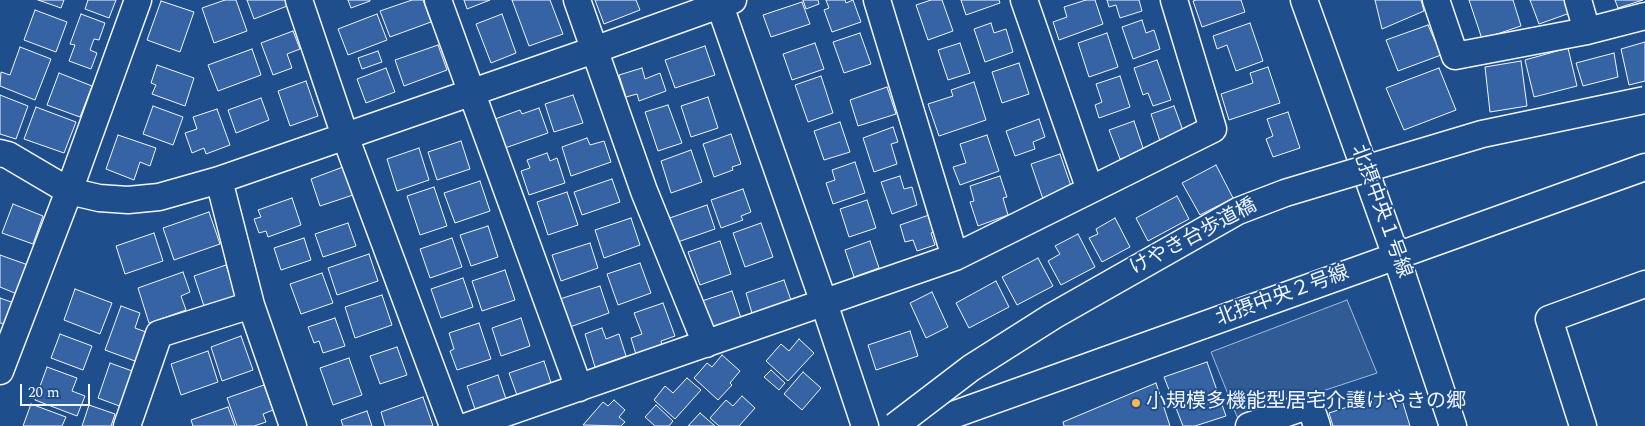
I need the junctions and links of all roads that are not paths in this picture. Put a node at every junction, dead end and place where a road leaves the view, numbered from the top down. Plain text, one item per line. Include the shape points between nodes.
1 (138, 0) edge
2 (299, 0) edge
3 (438, 0) edge
4 (576, 0) edge
5 (877, 0) edge
6 (1024, 0) edge
7 (1174, 0) edge
8 (1304, 0) edge
9 (1436, 0) edge
10 (1578, 0) edge
11 (724, 2) edge
12 (1645, 16) edge
13 (1587, 31) junction
14 (594, 50) junction
15 (471, 92) junction
16 (1645, 100) edge
17 (345, 136) junction
18 (0, 153) edge
19 (1645, 167) edge
20 (219, 180) junction
21 (1090, 190) junction
22 (70, 191) junction
23 (1396, 256) junction
24 (955, 257) junction
25 (1645, 284) edge
26 (824, 303) junction
27 (250, 305) junction
28 (706, 344) junction
29 (0, 371) edge
30 (579, 388) junction
31 (127, 426) edge
32 (293, 426) edge
33 (453, 426) edge
34 (468, 426) edge
35 (865, 426) edge
36 (895, 426) edge
37 (922, 426) edge
38 (1248, 426) edge
39 (1317, 426) edge
40 (1453, 426) edge
41 (1583, 426) edge

1 - 22 street
2 - 17 street
3 - 15 street
4 - 14 street
5 - 24 street
6 - 21 street
7 - 21 street via 1213,130
8 - 23 street, 北摂中央１号線
9 - 13 street via 1455,56
10 - 13 street
11 - 14 street
11 - 26 street
12 - 13 street
14 - 15 street
14 - 28 street via 644,191
15 - 17 street
15 - 30 street
16 - 36 street, けやき台歩道橋, bridge via 1482,134 1285,193 1238,211 1045,321 971,368
17 - 20 street
17 - 33 street
18 - 22 street
19 - 23 street, 北摂中央２号線
20 - 22 street via 159,196 128,200
20 - 27 street
21 - 24 street
22 - 29 street
23 - 37 street, 北摂中央２号線
23 - 40 street, 北摂中央１号線
24 - 26 street
25 - 41 street via 1549,319
26 - 28 street
26 - 35 street
27 - 31 street via 159,334
27 - 32 street
28 - 30 street
30 - 34 street
38 - 39 street via 1310,405

